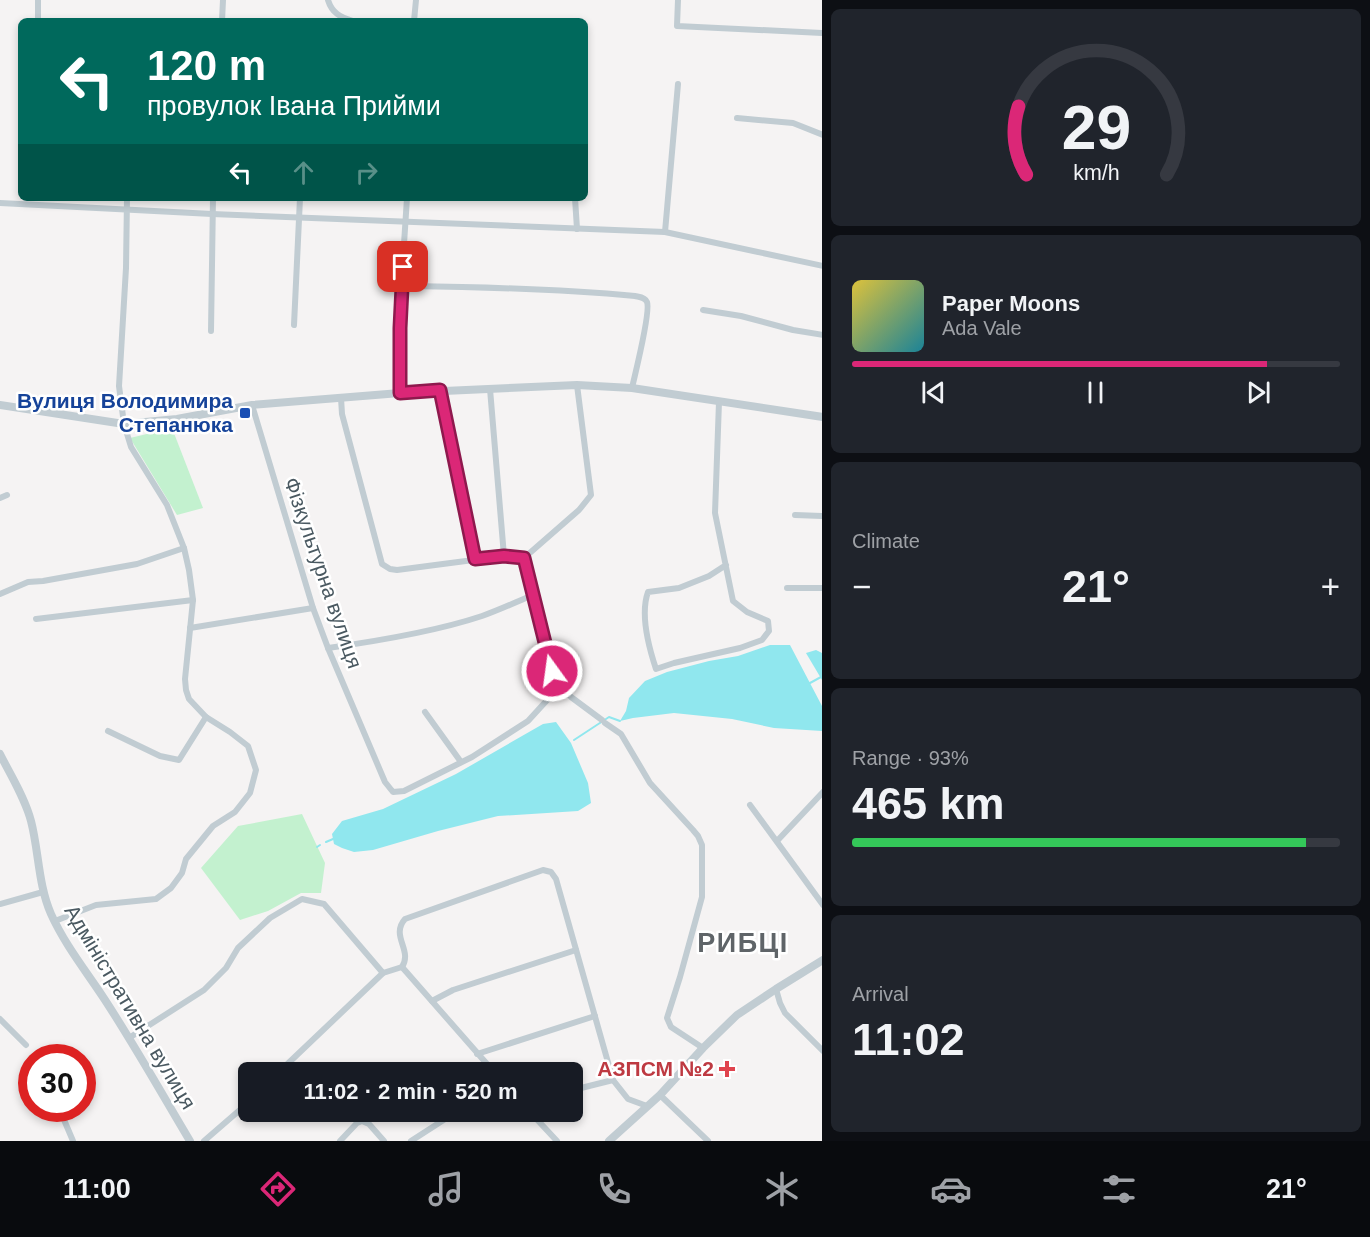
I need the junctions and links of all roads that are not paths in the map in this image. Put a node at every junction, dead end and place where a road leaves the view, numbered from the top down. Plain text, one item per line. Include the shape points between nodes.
1 (38, 0) edge
2 (223, 0) edge
3 (328, 0) edge
4 (416, 0) edge
5 (678, 0) edge
6 (38, 18) edge
7 (222, 18) edge
8 (344, 18) edge
9 (414, 18) edge
10 (822, 33) edge
11 (678, 84) dead end
12 (737, 118) dead end
13 (822, 135) edge
14 (32, 201) edge
15 (127, 201) edge
16 (213, 201) edge
17 (300, 201) edge
18 (407, 201) edge
19 (575, 201) edge
20 (0, 203) edge
21 (126, 208) junction
22 (212, 214) junction
23 (299, 216) junction
24 (407, 222) junction
25 (577, 229) junction
26 (665, 232) junction
27 (822, 266) edge
28 (401, 290) junction
29 (703, 310) dead end
30 (294, 325) dead end
31 (211, 331) dead end
32 (822, 335) edge
33 (577, 385) junction
34 (632, 388) junction
35 (490, 389) junction
36 (440, 390) junction
37 (400, 393) junction
38 (341, 398) junction
39 (719, 402) junction
40 (0, 405) edge
41 (252, 405) junction
42 (822, 417) edge
43 (124, 424) junction
44 (795, 515) dead end
45 (822, 516) edge
46 (184, 548) junction
47 (504, 556) junction
48 (524, 558) junction
49 (475, 559) junction
50 (726, 565) junction
51 (787, 588) dead end
52 (822, 588) edge
53 (0, 594) edge
54 (533, 595) junction
55 (193, 600) junction
56 (313, 608) junction
57 (36, 619) dead end
58 (190, 628) junction
59 (328, 648) junction
60 (552, 671) junction
61 (425, 712) dead end
62 (206, 717) junction
63 (108, 731) dead end
64 (0, 754) edge
65 (461, 762) junction
66 (822, 792) edge
67 (750, 805) dead end
68 (777, 841) junction
69 (43, 892) junction
70 (0, 904) edge
71 (822, 905) edge
72 (54, 921) junction
73 (576, 950) junction
74 (822, 960) edge
75 (402, 967) junction
76 (383, 973) junction
77 (776, 989) junction
78 (432, 1001) junction
79 (595, 1016) junction
80 (0, 1019) edge
81 (129, 1038) junction
82 (25, 1044) edge
83 (703, 1048) junction
84 (822, 1051) edge
85 (477, 1054) junction
86 (290, 1062) edge
87 (485, 1062) edge
88 (613, 1080) junction
89 (583, 1088) edge
90 (660, 1095) junction
91 (647, 1106) junction
92 (238, 1112) edge
93 (65, 1122) edge
94 (443, 1122) edge
95 (539, 1122) edge
96 (423, 1138) edge
97 (73, 1141) edge
98 (190, 1141) edge
99 (204, 1141) edge
100 (340, 1141) edge
101 (384, 1141) edge
102 (411, 1141) edge
103 (557, 1141) edge
104 (609, 1141) edge
105 (708, 1141) edge

1 - 6 street
2 - 7 street
3 - 8 street via 334,13
4 - 9 street
5 - 10 street via 677,26
11 - 26 street
12 - 13 street via 793,123
14 - 20 street
14 - 21 street
15 - 21 street
16 - 22 street
17 - 23 street
18 - 24 street
19 - 25 street
21 - 22 street
21 - 43 street via 119,386
22 - 23 street
22 - 31 street
23 - 24 street
23 - 30 street
24 - 25 street
24 - 28 street
25 - 26 street
26 - 27 street
28 - 34 street via 410,286 569,290 643,298 648,306
28 - 37 street
29 - 32 street
33 - 34 street
33 - 35 street
33 - 48 street via 591,495
34 - 39 street
35 - 36 street
35 - 47 street
36 - 37 street
36 - 49 street
37 - 38 street
38 - 41 street
38 - 49 street via 382,564 397,570
39 - 42 street
39 - 50 street via 715,513
40 - 43 street
41 - 43 street
41 - 56 street, Фізкультурна вулиця
43 - 46 street via 131,447 167,505
44 - 45 street
46 - 53 street via 137,564 28,582
46 - 55 street
47 - 48 street
47 - 49 street
48 - 54 street
50 - 50 street via 733,601 768,621 769,631 762,639 740,648 656,669 645,623 648,592 679,588
51 - 52 street
54 - 59 street via 440,627
54 - 60 street
55 - 57 street
55 - 58 street
56 - 58 street
56 - 59 street, Фізкультурна вулиця
58 - 62 street via 186,690
59 - 65 street, Фізкультурна вулиця via 393,792 404,791
60 - 65 street via 549,698 528,721
60 - 83 street via 571,697 621,734 650,783 702,845 702,897 667,1018 671,1027
61 - 65 street
62 - 63 street via 179,760 160,756
62 - 72 street via 248,746 256,770 250,793 235,812 213,826 186,859 171,888 156,899 96,905
64 - 69 street, Адміністративна вулиця via 31,820
66 - 68 street
67 - 68 street
68 - 71 street
69 - 70 street
69 - 72 street, Адміністративна вулиця
72 - 81 street, Адміністративна вулиця
73 - 75 street via 556,879 543,870 405,920 399,930 405,957
73 - 78 street via 453,990
73 - 79 street
74 - 77 street
75 - 76 street
75 - 78 street
76 - 81 street via 324,904 302,898 270,918 238,948 226,968 204,990
76 - 86 street
77 - 83 street via 737,1015
77 - 84 street via 785,1013
78 - 85 street
79 - 85 street
79 - 88 street
80 - 82 street
81 - 98 street, Адміністративна вулиця
83 - 90 street
85 - 87 street
88 - 89 street
88 - 91 street via 628,1099
90 - 91 street
90 - 105 street
91 - 104 street
92 - 99 street
93 - 97 street
94 - 96 street
95 - 103 street
96 - 102 street
100 - 101 street via 362,1120

